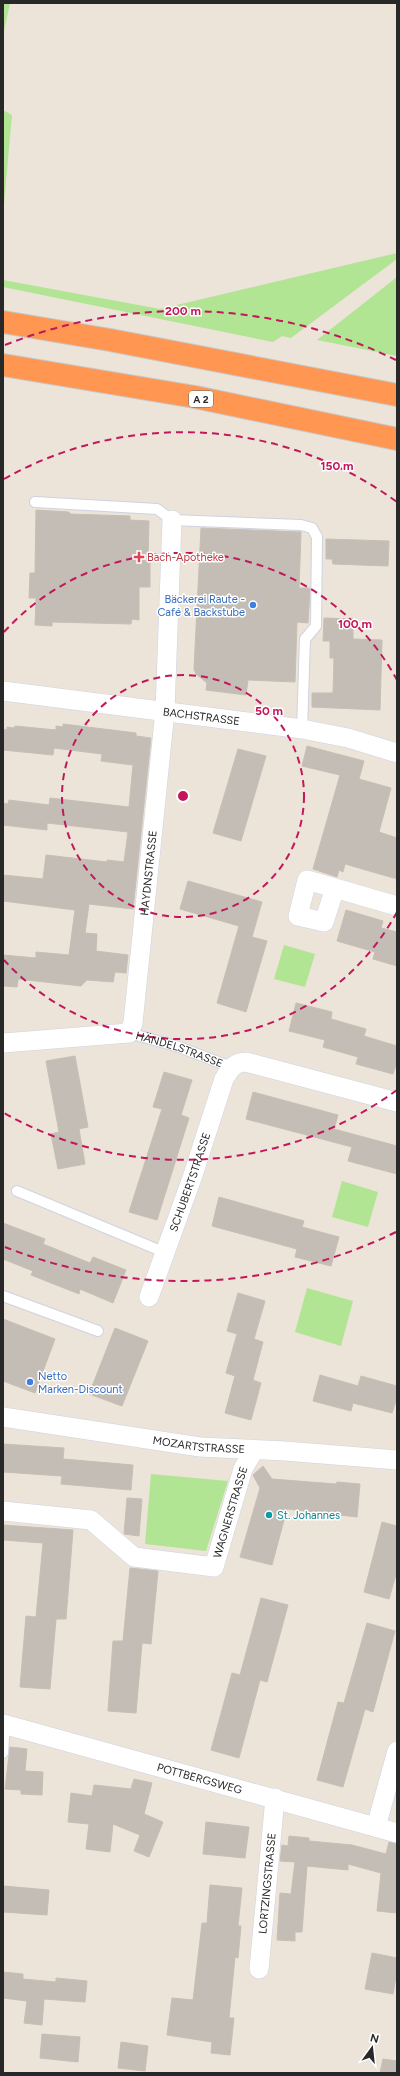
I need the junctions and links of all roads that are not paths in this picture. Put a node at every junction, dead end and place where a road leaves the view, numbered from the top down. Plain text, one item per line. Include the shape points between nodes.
1 (3, 322) edge
2 (3, 365) edge
3 (397, 395) edge
4 (397, 439) edge
5 (35, 502) dead end
6 (172, 520) junction
7 (3, 691) edge
8 (165, 711) junction
9 (302, 729) junction
10 (397, 753) edge
11 (335, 888) dead end
12 (397, 906) edge
13 (129, 1034) junction
14 (3, 1043) edge
15 (231, 1067) junction
16 (397, 1102) edge
17 (17, 1191) dead end
18 (166, 1253) junction
19 (3, 1296) edge
20 (149, 1297) dead end
21 (98, 1331) dead end
22 (3, 1417) edge
23 (254, 1450) junction
24 (397, 1460) edge
25 (3, 1511) edge
26 (4, 1724) edge
27 (397, 1751) edge
28 (3, 1753) edge
29 (275, 1798) junction
30 (376, 1827) junction
31 (397, 1832) edge
32 (259, 1969) dead end

1 - 3 highway
2 - 4 highway, A 2 via 202,399
5 - 6 lane via 157,509
6 - 8 street, HAYDNSTRASSE
6 - 9 lane via 301,525 312,528 317,537 316,626 305,639
7 - 8 street, BACHSTRASSE
8 - 9 street, BACHSTRASSE
8 - 13 street, HAYDNSTRASSE via 133,1023
9 - 10 street, BACHSTRASSE via 348,738
11 - 12 street
13 - 14 street, HÄNDELSTRASSE
13 - 15 lane, HÄNDELSTRASSE via 179,1047
15 - 16 street, HÄNDELSTRASSE via 246,1062
15 - 18 street, SCHUBERTSTRASSE via 224,1079
17 - 18 lane
18 - 20 street, SCHUBERTSTRASSE
19 - 21 lane
22 - 23 street, MOZARTSTRASSE via 150,1441
23 - 24 street, MOZARTSTRASSE
23 - 25 street, WAGNERSTRASSE via 243,1469 214,1567 134,1557 91,1520
26 - 28 lane
26 - 29 street, POTTBERGSWEG
27 - 30 street
29 - 30 street, POTTBERGSWEG
29 - 32 street, LORTZINGSTRASSE
30 - 31 street, POTTBERGSWEG

